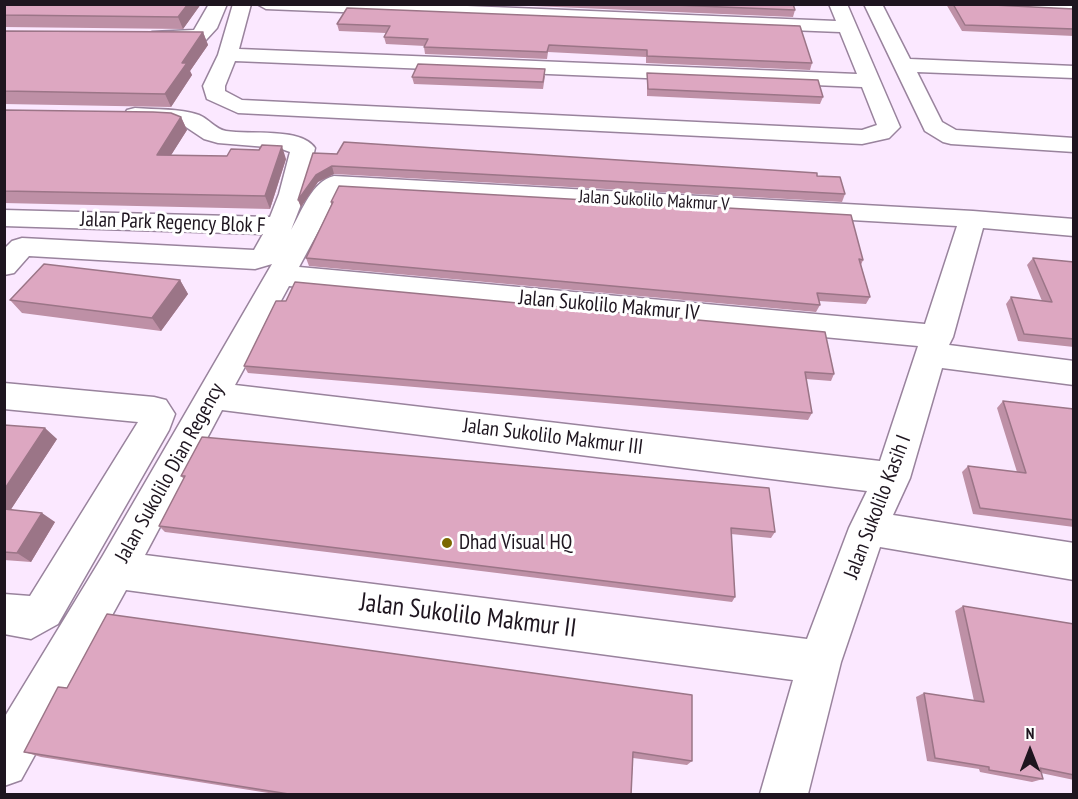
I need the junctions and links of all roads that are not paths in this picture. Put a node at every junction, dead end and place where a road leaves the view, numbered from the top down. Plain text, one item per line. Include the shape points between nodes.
1 (218, 4) edge
2 (242, 4) edge
3 (266, 4) edge
4 (838, 4) edge
5 (873, 4) edge
6 (970, 4) edge
7 (1074, 9) edge
8 (848, 27) junction
9 (135, 36) edge
10 (228, 55) junction
11 (903, 65) junction
12 (1074, 72) edge
13 (868, 81) junction
14 (119, 115) edge
15 (1074, 145) edge
16 (334, 183) joint
17 (4, 219) edge
18 (45, 219) junction
19 (973, 219) junction
20 (280, 226) junction
21 (1074, 228) edge
22 (13, 257) edge
23 (280, 275) junction
24 (934, 346) junction
25 (1074, 373) edge
26 (4, 396) edge
27 (214, 396) junction
28 (892, 478) junction
29 (868, 528) junction
30 (1074, 562) edge
31 (117, 570) junction
32 (4, 614) edge
33 (820, 662) junction
34 (4, 763) edge
35 (784, 795) edge

1 - 9 street via 207,28 195,37
2 - 10 street
3 - 8 street
4 - 8 street
5 - 11 street
6 - 7 street
8 - 13 street
10 - 13 street
10 - 13 street via 214,86 215,94 238,106 862,137 880,134 889,127
11 - 12 street
11 - 15 street via 933,126 951,137
14 - 20 street via 186,118 226,138 282,141 303,148
16 - 19 street, Jalan Sukolilo Makmur V
16 - 23 street, Jalan Sukolilo Dian Regency
17 - 18 street, Jalan Park Regency Blok F
18 - 20 street, Jalan Park Regency Blok F
18 - 22 street
19 - 21 street, Jalan Sukolilo Makmur V
19 - 24 street, Jalan Sukolilo Kasih I
20 - 22 street, Jalan Park Regency Blok F via 266,256 255,260
23 - 24 street, Jalan Sukolilo Makmur IV
23 - 27 street, Jalan Sukolilo Dian Regency
24 - 25 street, Jalan Sukolilo Makmur IV
24 - 28 street, Jalan Sukolilo Kasih I
26 - 32 street via 154,410 158,414 44,610 31,618
27 - 28 street, Jalan Sukolilo Makmur III
27 - 31 street, Jalan Sukolilo Dian Regency
28 - 29 street, Jalan Sukolilo Kasih I
29 - 30 street
29 - 33 street, Jalan Sukolilo Kasih I
31 - 33 street, Jalan Sukolilo Makmur II
31 - 34 street, Jalan Sukolilo Dian Regency
33 - 35 street, Jalan Sukolilo Kasih I

